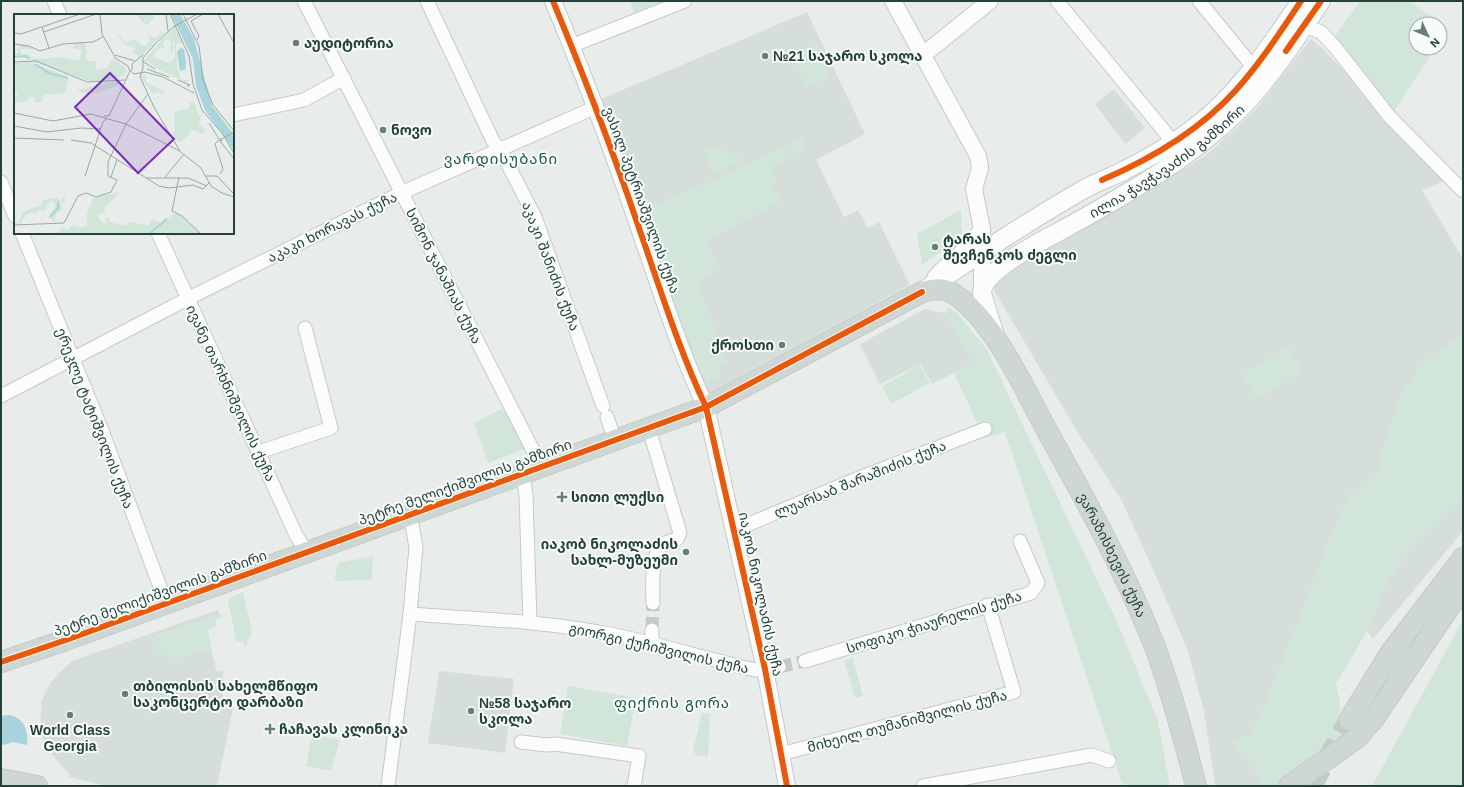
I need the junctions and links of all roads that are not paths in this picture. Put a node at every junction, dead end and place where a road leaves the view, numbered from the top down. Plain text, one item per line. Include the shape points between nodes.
1 (54, 1) edge
2 (304, 1) edge
3 (427, 1) edge
4 (552, 1) edge
5 (685, 1) edge
6 (893, 1) edge
7 (990, 1) edge
8 (1057, 1) edge
9 (1199, 1) edge
10 (1313, 4) edge
11 (60, 14) edge
12 (1304, 26) junction
13 (1321, 32) junction
14 (572, 46) junction
15 (923, 55) junction
16 (1254, 68) junction
17 (344, 78) junction
18 (596, 107) junction
19 (234, 115) edge
20 (1174, 143) junction
21 (499, 149) junction
22 (1, 182) edge
23 (1463, 191) edge
24 (401, 193) junction
25 (14, 214) edge
26 (982, 229) junction
27 (22, 234) edge
28 (158, 234) edge
29 (982, 258) junction
30 (982, 288) junction
31 (922, 292) junction
32 (187, 299) junction
33 (305, 328) dead end
34 (996, 338) junction
35 (73, 358) junction
36 (1, 396) edge
37 (706, 407) junction
38 (649, 429) junction
39 (985, 429) dead end
40 (615, 441) junction
41 (259, 452) junction
42 (532, 470) junction
43 (410, 514) junction
44 (735, 530) junction
45 (1020, 541) dead end
46 (307, 552) junction
47 (1463, 558) edge
48 (1463, 586) edge
49 (166, 603) junction
50 (653, 603) tunnel mouth
51 (988, 605) junction
52 (410, 614) junction
53 (530, 622) junction
54 (652, 630) tunnel mouth
55 (652, 645) junction
56 (805, 661) tunnel mouth
57 (1, 662) edge
58 (772, 668) junction
59 (1349, 720) tunnel mouth
60 (521, 742) dead end
61 (781, 754) junction
62 (1109, 761) dead end
63 (2, 779) edge
64 (37, 786) edge
65 (388, 786) edge
66 (634, 786) edge
67 (787, 786) edge
68 (923, 786) edge
69 (1196, 786) edge
70 (1289, 786) edge

1 - 11 street
2 - 17 street, სიმონ ჯანაშიას ქუჩა
3 - 21 street, აკაკი შანიძის ქუჩა
4 - 14 street, ვასილ პეტრიაშვილის ქუჩა
5 - 14 street
6 - 15 street, ვარაზისხევის ქუჩა
7 - 15 street
8 - 20 street
9 - 16 street
10 - 12 main road, ილია ჭავჭავაძის გამზირი
10 - 13 street
10 - 16 main road, ილია ჭავჭავაძის გამზირი
12 - 13 street
12 - 30 main road, ილია ჭავჭავაძის გამზირი via 1265,80 1214,134 1170,167 1002,266 989,277
13 - 23 street via 1389,116
14 - 18 street, ვასილ პეტრიაშვილის ქუჩა
15 - 26 street, ვარაზისხევის ქუჩა via 978,156 980,168 974,189
16 - 20 main road, ილია ჭავჭავაძის გამზირი via 1210,115
17 - 19 street via 304,100
17 - 24 street, სიმონ ჯანაშიას ქუჩა
18 - 21 street, აკაკი ხორავას ქუჩა
18 - 37 street, ვასილ პეტრიაშვილის ქუჩა via 661,291
20 - 29 main road, ილია ჭავჭავაძის გამზირი via 1087,188
21 - 24 street, აკაკი ხორავას ქუჩა
21 - 40 street, აკაკი შანიძის ქუჩა via 535,217
22 - 25 street
24 - 32 street, აკაკი ხორავას ქუჩა
24 - 42 street, სიმონ ჯანაშიას ქუჩა
26 - 29 street, ვარაზისხევის ქუჩა
26 - 31 street via 969,248 942,269
27 - 35 street, ერეკლე ტატიშვილის ქუჩა
28 - 32 street, ივანე თარხნიშვილის ქუჩა
29 - 30 street, ვარაზისხევის ქუჩა
29 - 31 main road, პეტრე მელიქიშვილის გამზირი
30 - 34 main road, ვარაზისხევის ქუჩა via 984,304
31 - 34 main road, ვარაზისხევის ქუჩა via 941,288 953,293
31 - 37 main road, პეტრე მელიქიშვილის გამზირი
32 - 35 street, აკაკი ხორავას ქუჩა
32 - 41 street, ივანე თარხნიშვილის ქუჩა
33 - 41 street via 331,428
34 - 69 main road, ვარაზისხევის ქუჩა via 1126,578 1175,702
35 - 36 street, აკაკი ხორავას ქუჩა
35 - 49 street, ერეკლე ტატიშვილის ქუჩა
37 - 38 main road, პეტრე მელიქიშვილის გამზირი
37 - 44 street, იაკობ ნიკოლაძის ქუჩა
38 - 40 main road, პეტრე მელიქიშვილის გამზირი
38 - 50 street via 680,533 676,540 663,544 657,551 654,562
39 - 44 street, ლუარსაბ შარაშიძის ქუჩა
40 - 42 main road, პეტრე მელიქიშვილის გამზირი
41 - 46 street, ივანე თარხნიშვილის ქუჩა via 296,535
42 - 43 main road, პეტრე მელიქიშვილის გამზირი
42 - 53 street, სიმონ ჯანაშიას ქუჩა via 526,496
43 - 46 main road, პეტრე მელიქიშვილის გამზირი
43 - 52 street via 416,547
44 - 58 street, იაკობ ნიკოლაძის ქუჩა
45 - 51 street, სოფიკო ჭიაურელის ქუჩა via 1038,583 1036,589 1031,593
46 - 49 main road, პეტრე მელიქიშვილის გამზირი
47 - 59 main road via 1391,652
48 - 70 main road via 1373,720 1357,738
49 - 57 main road, პეტრე მელიქიშვილის გამზირი
51 - 56 street, სოფიკო ჭიაურელის ქუჩა
51 - 61 street, მიხეილ თუმანიშვილის ქუჩა via 1014,692
52 - 53 street, გიორგი ქუჩიშვილის ქუჩა
52 - 65 street
53 - 55 street, გიორგი ქუჩიშვილის ქუჩა via 611,634
54 - 55 street
55 - 58 street, გიორგი ქუჩიშვილის ქუჩა via 755,670
58 - 61 street, იაკობ ნიკოლაძის ქუჩა
60 - 66 street via 555,744 639,756
61 - 67 street, იაკობ ნიკოლაძის ქუჩა
62 - 68 street via 1092,755
63 - 64 main road

